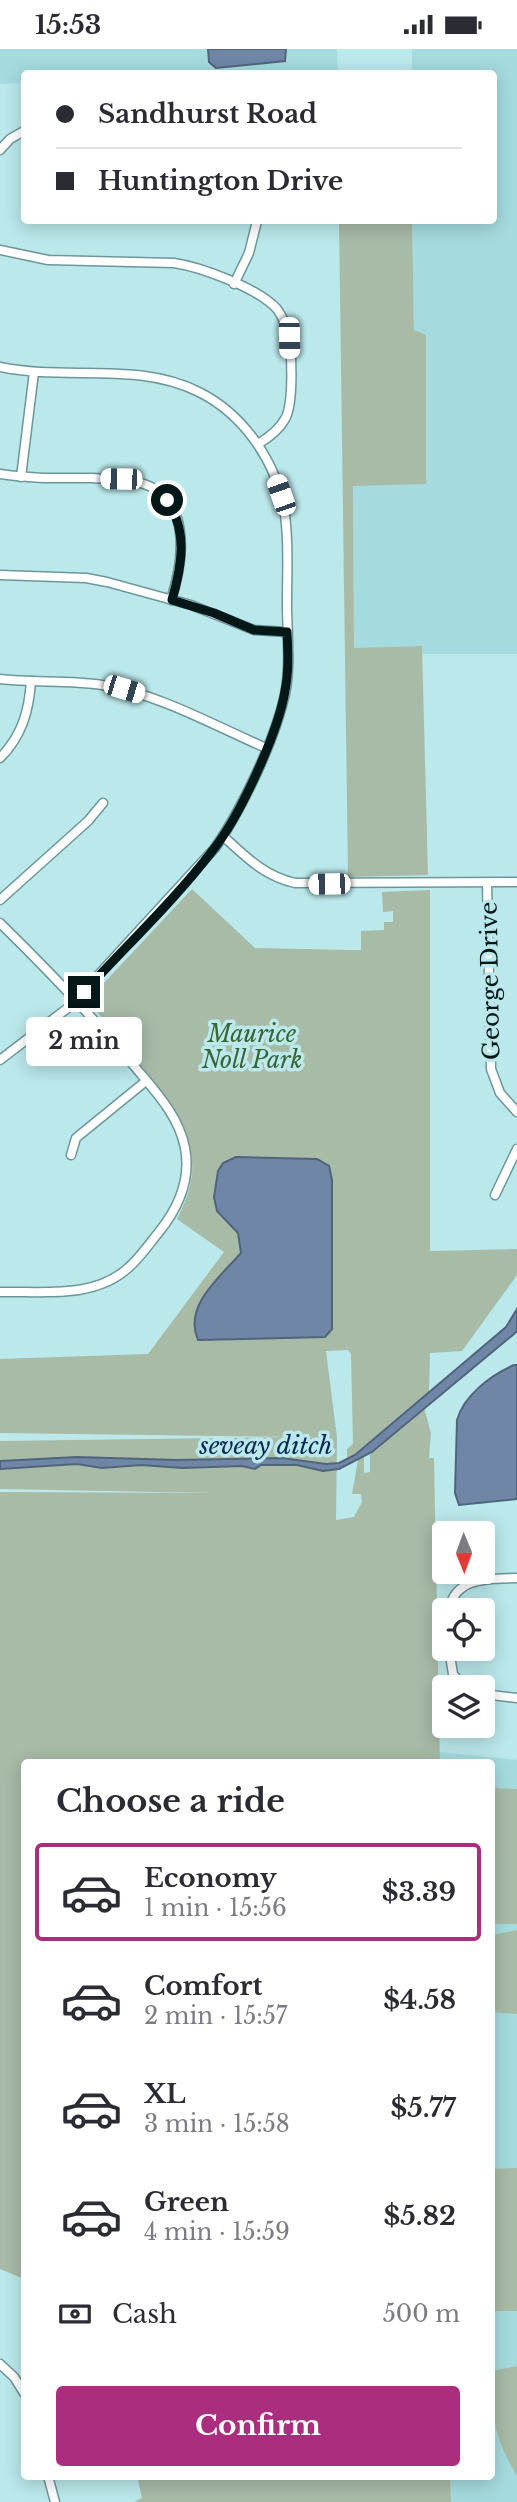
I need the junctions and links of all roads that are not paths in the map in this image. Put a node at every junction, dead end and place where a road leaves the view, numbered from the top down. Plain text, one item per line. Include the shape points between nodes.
1 (21, 133) edge
2 (0, 150) edge
3 (256, 224) edge
4 (0, 250) edge
5 (234, 284) junction
6 (0, 367) edge
7 (34, 372) junction
8 (257, 445) junction
9 (0, 474) edge
10 (21, 477) junction
11 (0, 575) edge
12 (172, 600) junction
13 (287, 632) junction
14 (0, 678) edge
15 (31, 681) junction
16 (266, 748) junction
17 (0, 758) edge
18 (103, 803) dead end
19 (223, 836) junction
20 (517, 882) edge
21 (487, 883) junction
22 (0, 900) edge
23 (0, 923) edge
24 (77, 999) junction
25 (0, 1060) edge
26 (146, 1081) junction
27 (517, 1112) edge
28 (517, 1149) edge
29 (71, 1155) dead end
30 (495, 1195) dead end
31 (0, 1292) edge
32 (517, 1578) edge
33 (452, 1598) edge
34 (495, 1695) edge
35 (517, 1698) edge
36 (0, 2364) edge
37 (21, 2388) edge
38 (49, 2480) edge
39 (55, 2502) edge

1 - 2 street
3 - 5 street
4 - 5 street via 48,260 174,263 204,269
5 - 8 street via 276,309 289,338 289,413 278,429
6 - 7 street
7 - 8 street via 163,378 217,403
7 - 10 street
8 - 13 street via 273,472 284,510
9 - 10 street
10 - 12 street via 121,479 141,482 159,492 175,511 181,538 181,564
11 - 12 street via 86,578
12 - 13 street via 254,630
13 - 16 street via 285,694
14 - 15 street
15 - 16 street via 124,689
15 - 17 street via 26,719
16 - 19 street
18 - 22 street
19 - 21 street via 262,871 295,883
19 - 24 street
20 - 21 street
21 - 27 street, George Drive via 491,1069 500,1093
23 - 24 street
24 - 25 street
24 - 26 street
26 - 29 street via 76,1138
26 - 31 street via 176,1122 186,1150 184,1188 168,1221 127,1270 97,1286
28 - 30 street
32 - 33 street via 471,1582
34 - 35 street
36 - 37 street
38 - 39 street

